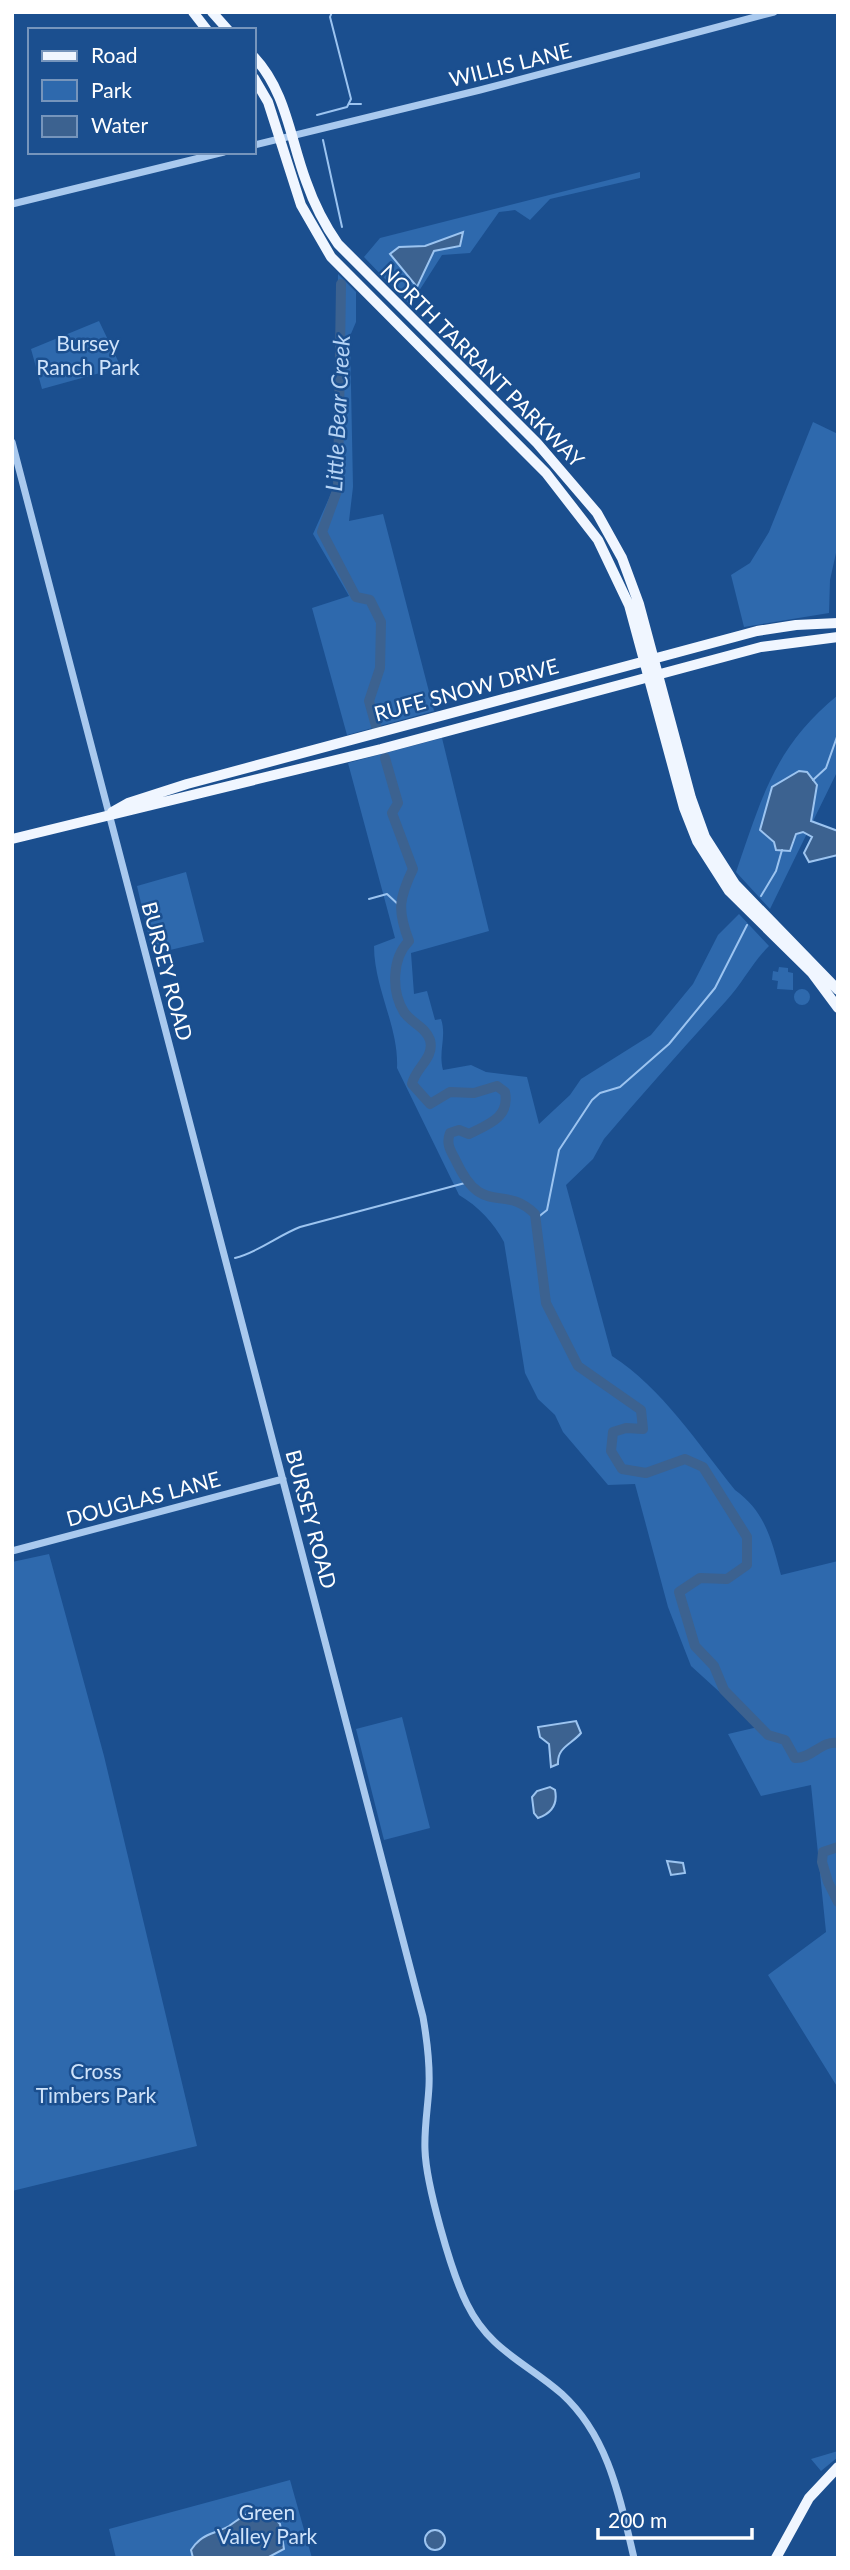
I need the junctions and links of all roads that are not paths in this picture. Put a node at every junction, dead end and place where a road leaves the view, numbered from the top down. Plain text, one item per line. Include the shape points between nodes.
1 (193, 12) edge
2 (212, 12) edge
3 (774, 12) edge
4 (205, 28) edge
5 (226, 28) edge
6 (256, 60) edge
7 (256, 81) edge
8 (293, 135) junction
9 (280, 139) junction
10 (256, 145) edge
11 (216, 154) edge
12 (12, 204) edge
13 (12, 442) edge
14 (565, 474) junction
15 (555, 483) junction
16 (838, 624) edge
17 (838, 637) edge
18 (650, 661) junction
19 (654, 676) junction
20 (534, 691) junction
21 (538, 706) junction
22 (448, 713) junction
23 (453, 730) junction
24 (674, 754) junction
25 (233, 771) junction
26 (236, 786) junction
27 (108, 814) junction
28 (12, 839) edge
29 (838, 990) edge
30 (838, 1008) edge
31 (283, 1479) junction
32 (12, 1551) edge
33 (838, 2467) edge
34 (634, 2558) edge
35 (776, 2558) edge

1 - 4 main road
2 - 5 main road
3 - 8 street, WILLIS LANE
6 - 8 main road, NORTH TARRANT PARKWAY via 279,95
7 - 9 main road, NORTH TARRANT PARKWAY
8 - 9 street, WILLIS LANE
8 - 14 main road, NORTH TARRANT PARKWAY via 319,214 346,254
9 - 10 street, WILLIS LANE
9 - 15 main road, NORTH TARRANT PARKWAY via 301,205 331,257
11 - 12 street
13 - 27 street, BURSEY ROAD
14 - 15 main road
14 - 18 main road, NORTH TARRANT PARKWAY via 597,513 622,558
15 - 18 main road, NORTH TARRANT PARKWAY via 613,566
16 - 18 main road, RUFE SNOW DRIVE via 757,631
17 - 19 main road, RUFE SNOW DRIVE via 761,647
18 - 19 main road, NORTH TARRANT PARKWAY
18 - 20 main road, RUFE SNOW DRIVE
19 - 21 main road, RUFE SNOW DRIVE
19 - 24 main road, NORTH TARRANT PARKWAY
20 - 21 main road
20 - 22 main road, RUFE SNOW DRIVE
21 - 23 main road, RUFE SNOW DRIVE
22 - 23 main road
22 - 25 main road, RUFE SNOW DRIVE
23 - 26 main road, RUFE SNOW DRIVE
24 - 29 main road, NORTH TARRANT PARKWAY via 718,861
24 - 30 main road, NORTH TARRANT PARKWAY via 688,819 713,869 742,907 812,973
25 - 26 main road
25 - 27 main road, RUFE SNOW DRIVE via 128,803
26 - 27 main road, RUFE SNOW DRIVE via 130,813
27 - 28 main road, RUFE SNOW DRIVE
27 - 31 street, BURSEY ROAD
31 - 32 street, DOUGLAS LANE
31 - 34 street, BURSEY ROAD via 423,2017 429,2070 426,2164 457,2279 487,2336 562,2394 593,2431 611,2471
33 - 35 main road via 808,2498

